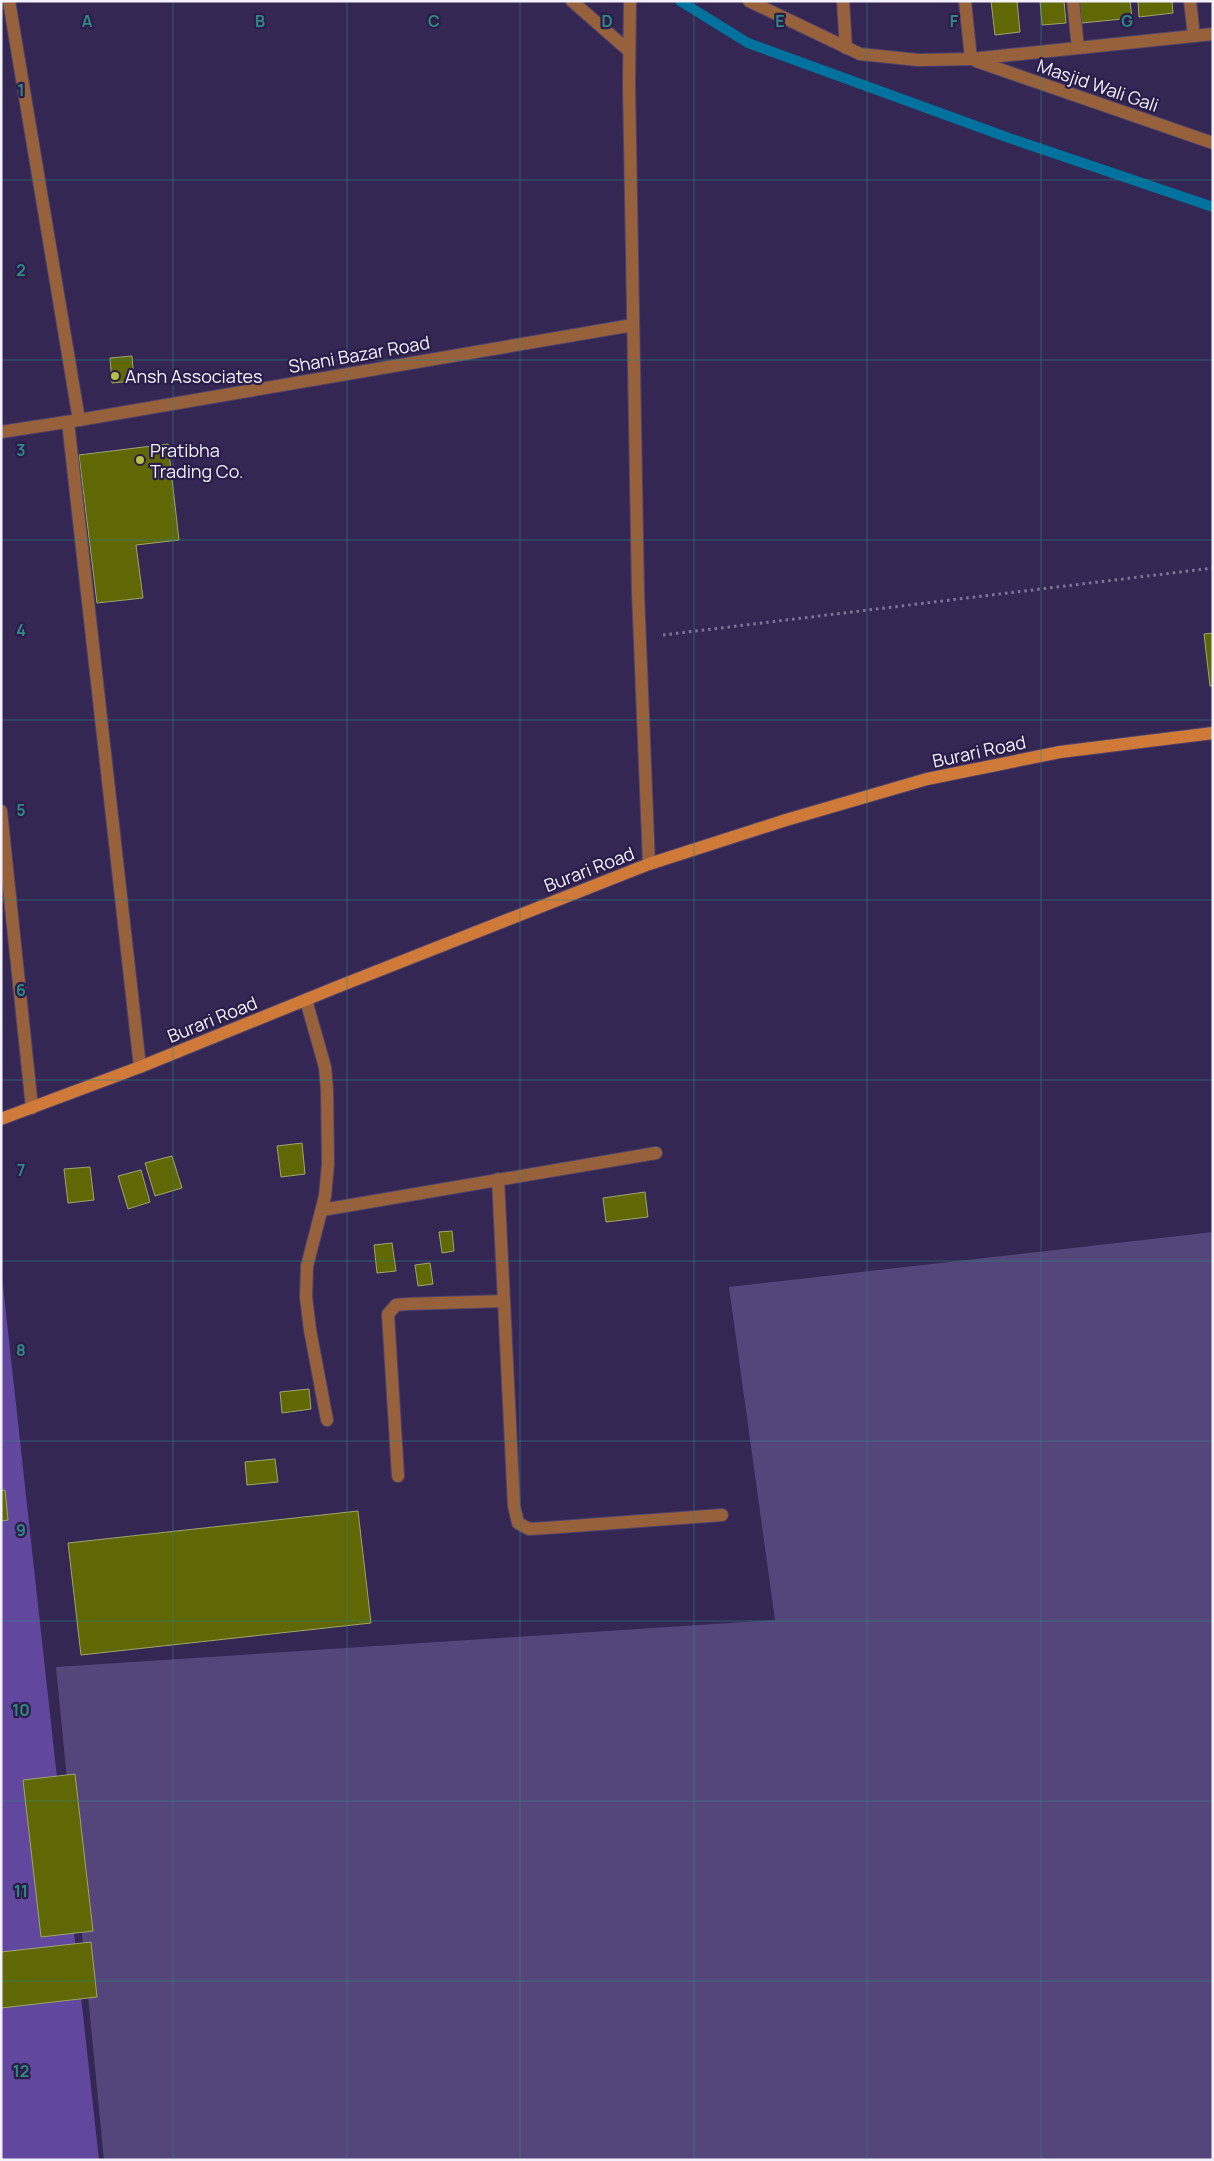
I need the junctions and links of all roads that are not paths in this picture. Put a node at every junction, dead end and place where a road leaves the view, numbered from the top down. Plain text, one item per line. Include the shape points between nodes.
1 (9, 1) edge
2 (572, 1) edge
3 (630, 1) edge
4 (842, 1) edge
5 (965, 1) edge
6 (1073, 1) edge
7 (1190, 1) edge
8 (752, 2) edge
9 (1213, 34) edge
10 (1194, 36) junction
11 (846, 48) junction
12 (1078, 48) junction
13 (629, 51) junction
14 (971, 59) junction
15 (1213, 143) edge
16 (633, 325) junction
17 (73, 421) junction
18 (1, 432) edge
19 (1213, 733) edge
20 (1, 811) edge
21 (649, 864) junction
22 (306, 1000) junction
23 (140, 1067) junction
24 (32, 1108) junction
25 (1, 1119) edge
26 (656, 1153) dead end
27 (498, 1180) junction
28 (322, 1210) junction
29 (504, 1301) junction
30 (327, 1420) dead end
31 (398, 1476) dead end
32 (722, 1515) dead end

1 - 17 street
2 - 13 street
3 - 13 street
4 - 11 street
5 - 14 street
6 - 12 street
7 - 10 street
8 - 11 street
9 - 10 street
10 - 12 street
11 - 14 street via 860,54 890,58
12 - 14 street
13 - 16 street
14 - 15 street, Masjid Wali Gali
16 - 17 street, Shani Bazar Road
16 - 21 street
17 - 18 street, Shani Bazar Road
17 - 23 street
19 - 21 main road, Burari Road via 1060,752 927,779
20 - 24 street
21 - 22 main road, Burari Road
22 - 23 main road, Burari Road
22 - 28 street via 325,1067 327,1090 328,1164
23 - 24 main road, Burari Road
24 - 25 main road, Burari Road
26 - 27 street
27 - 28 street
27 - 29 street
28 - 30 street via 307,1266 306,1297
29 - 31 street via 407,1304 396,1306 388,1314
29 - 32 street via 514,1506 518,1523 529,1529

